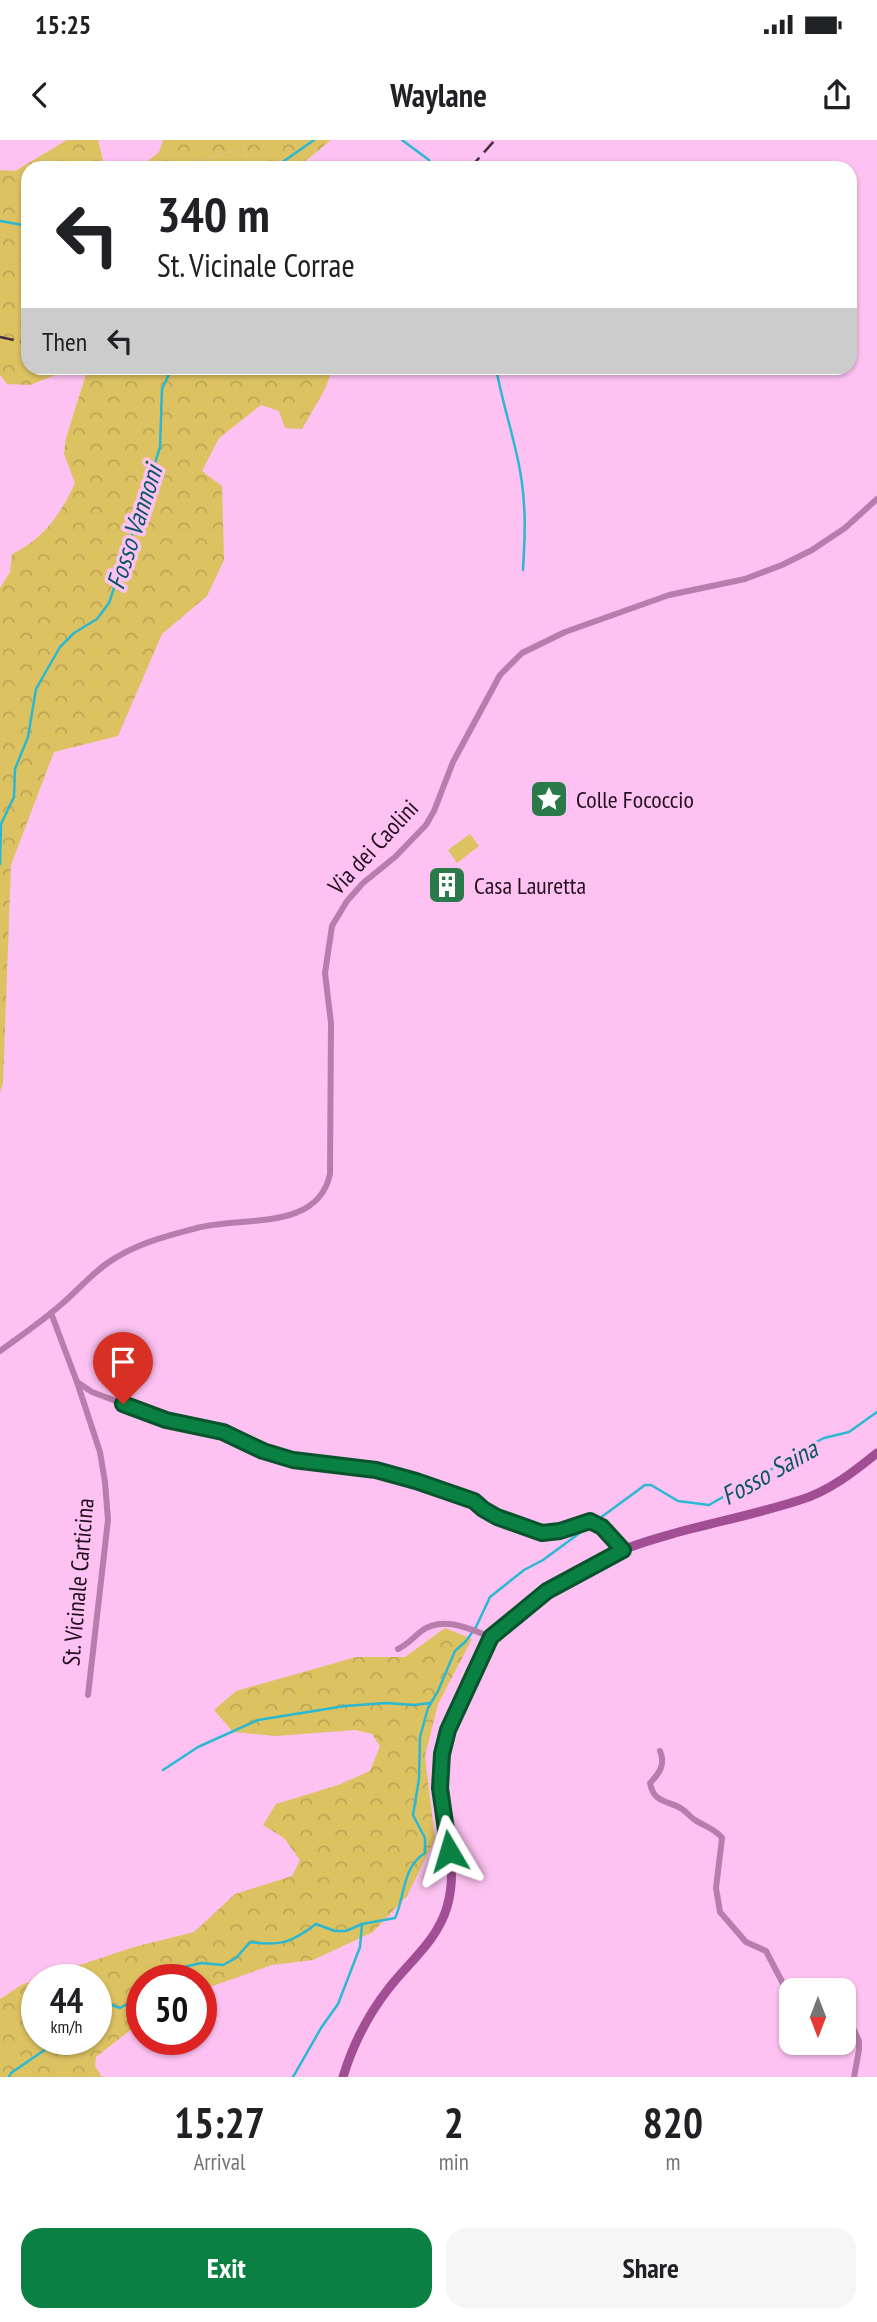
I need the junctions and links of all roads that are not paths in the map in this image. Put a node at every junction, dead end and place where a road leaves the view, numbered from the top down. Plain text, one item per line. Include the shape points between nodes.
1 (877, 499) edge
2 (51, 1313) junction
3 (0, 1351) edge
4 (77, 1382) junction
5 (876, 1456) edge
6 (623, 1550) junction
7 (491, 1637) junction
8 (398, 1649) dead end
9 (88, 1695) dead end
10 (660, 1751) dead end
11 (780, 1978) edge
12 (856, 2034) edge
13 (343, 2077) edge
14 (854, 2077) edge

1 - 2 street, Via dei Caolini via 812,551 782,565 745,579 651,601 537,644 510,663 489,692 426,825 355,892 332,926 325,973 331,1023 330,1174 322,1198 285,1216 202,1226 134,1248 115,1258
2 - 3 street, Via dei Caolini
2 - 4 street, St. Vicinale Carticina
4 - 6 street via 166,1420 233,1435 263,1451 416,1481 474,1501 497,1517 542,1533 590,1521
4 - 9 street, St. Vicinale Carticina via 100,1452 108,1520
5 - 6 main road via 801,1500
6 - 7 main road via 547,1591
7 - 8 street via 458,1624 434,1624
7 - 13 main road via 448,1730 442,1754 440,1788 452,1883 440,1927 365,2021
10 - 11 street via 662,1769 650,1783 652,1792 722,1838 716,1888 720,1912 746,1942 765,1951
12 - 14 street

